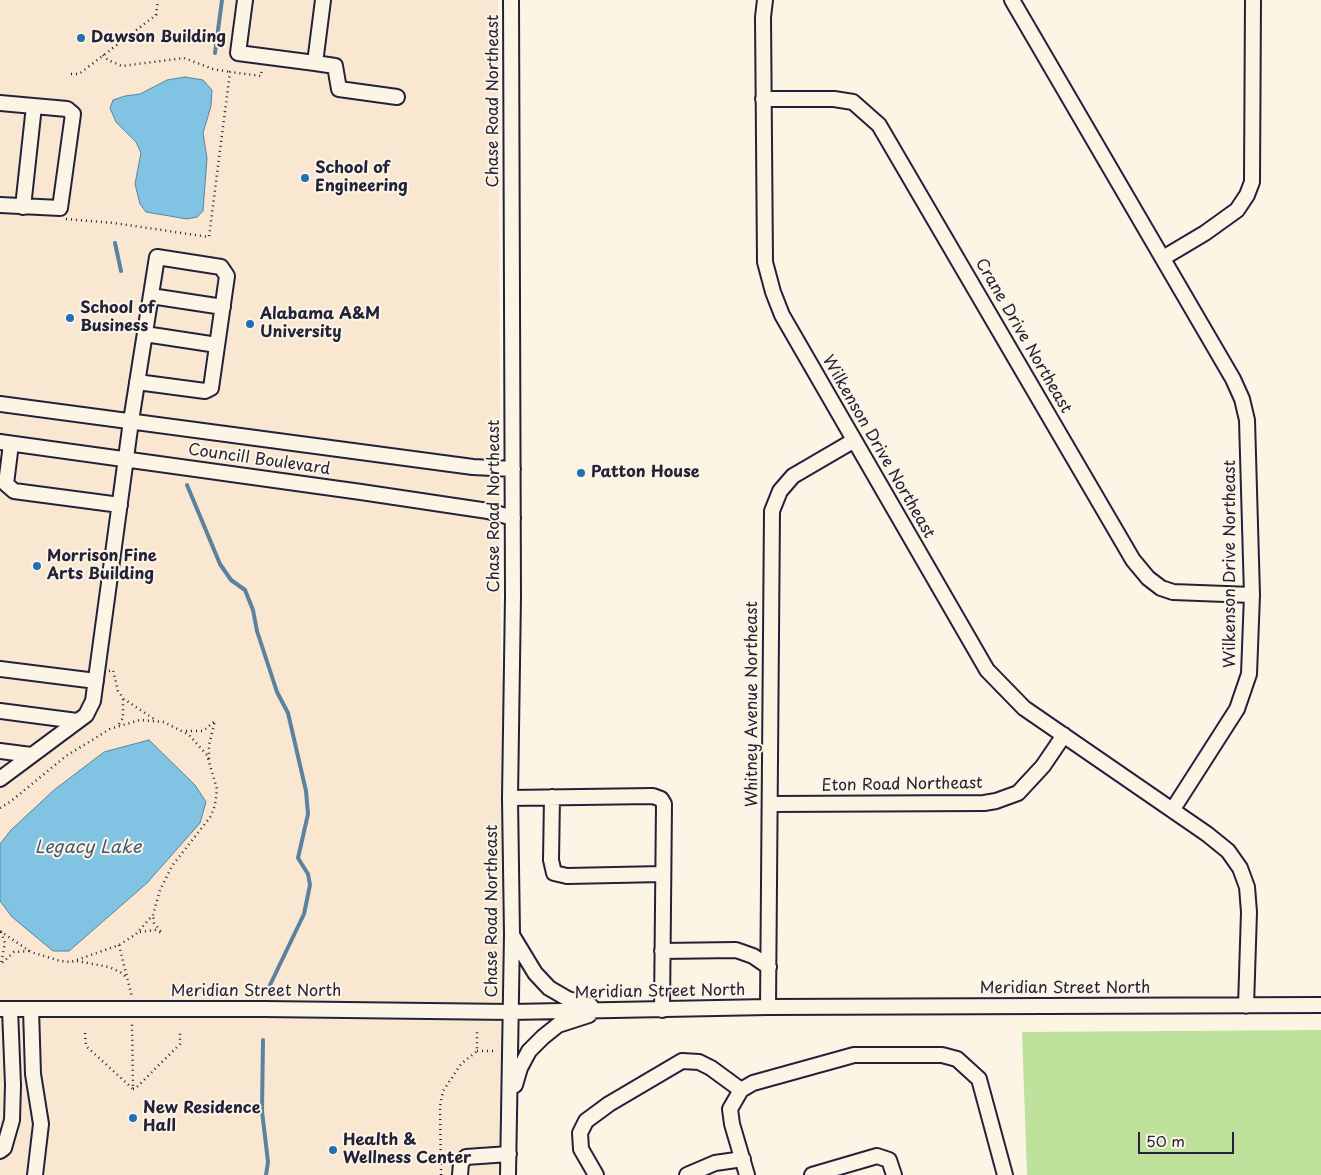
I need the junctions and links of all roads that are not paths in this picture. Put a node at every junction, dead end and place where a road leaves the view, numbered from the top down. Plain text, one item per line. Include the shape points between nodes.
1 (245, 0) edge
2 (323, 0) edge
3 (510, 0) edge
4 (765, 0) edge
5 (1012, 0) edge
6 (1253, 0) edge
7 (315, 63) junction
8 (397, 96) dead end
9 (763, 99) junction
10 (0, 103) edge
11 (34, 106) junction
12 (0, 205) edge
13 (23, 207) junction
14 (1162, 258) junction
15 (151, 296) junction
16 (222, 307) junction
17 (145, 334) junction
18 (217, 345) junction
19 (137, 382) junction
20 (0, 404) edge
21 (131, 421) junction
22 (853, 441) junction
23 (6, 443) edge
24 (126, 460) junction
25 (513, 469) junction
26 (120, 505) junction
27 (513, 518) junction
28 (1252, 595) junction
29 (0, 669) edge
30 (97, 675) junction
31 (0, 711) edge
32 (77, 721) junction
33 (1064, 735) junction
34 (0, 751) edge
35 (31, 756) junction
36 (0, 778) edge
37 (552, 797) junction
38 (510, 798) junction
39 (770, 804) junction
40 (1173, 809) junction
41 (663, 874) junction
42 (512, 934) junction
43 (662, 951) junction
44 (769, 967) junction
45 (1321, 1005) edge
46 (1246, 1006) junction
47 (768, 1007) junction
48 (5, 1009) edge
49 (30, 1009) junction
50 (606, 1010) junction
51 (662, 1010) junction
52 (511, 1012) junction
53 (741, 1090) junction
54 (510, 1100) junction
55 (0, 1151) edge
56 (509, 1154) junction
57 (743, 1160) junction
58 (35, 1175) edge
59 (460, 1175) edge
60 (508, 1175) edge
61 (596, 1175) edge
62 (687, 1175) edge
63 (748, 1175) edge
64 (812, 1175) edge
65 (894, 1175) edge
66 (1005, 1175) edge

1 - 7 street via 238,53
2 - 7 street
3 - 25 street, Chase Road Northeast
4 - 9 street, Wilkenson Drive Northeast
5 - 14 street, Wilkenson Drive Northeast
6 - 14 street via 1252,182 1237,210 1205,234
7 - 8 street via 335,66 340,89
9 - 22 street, Wilkenson Drive Northeast via 766,262 773,292 782,315
9 - 28 street, Crane Drive Northeast via 852,102 879,125 1133,560 1148,578 1173,592
10 - 11 street
11 - 13 street
11 - 13 street via 67,110 73,114 62,205 56,209
12 - 13 street
14 - 28 street, Wilkenson Drive Northeast via 1242,399 1247,420
15 - 16 street
15 - 16 street via 156,257 221,267 227,276
15 - 17 street
16 - 18 street
17 - 18 street
17 - 19 street
18 - 19 street via 208,391
19 - 21 street
20 - 21 street, Councill Boulevard
21 - 24 street
21 - 25 street, Councill Boulevard via 473,467
22 - 33 street, Wilkenson Drive Northeast via 987,670 1024,708
22 - 39 street, Whitney Avenue Northeast via 793,476 780,491 772,511
23 - 24 street, Councill Boulevard
23 - 26 street via 6,484 14,492
24 - 26 street
24 - 27 street, Councill Boulevard via 488,511
25 - 27 street, Chase Road Northeast
26 - 30 street
27 - 38 street, Chase Road Northeast
28 - 40 street, Wilkenson Drive Northeast via 1249,674 1245,692
29 - 30 street
30 - 32 street via 93,701 86,715
31 - 32 street
32 - 35 street
33 - 39 street, Eton Road Northeast via 1043,766 1018,793 996,801
33 - 40 street, Wilkenson Drive Northeast
34 - 35 street
35 - 36 street
37 - 38 street
37 - 41 street via 652,796 661,799 664,804
37 - 41 street via 551,860 554,873 568,876
38 - 42 street, Chase Road Northeast
39 - 44 street, Whitney Avenue Northeast
40 - 46 street, Wilkenson Drive Northeast via 1228,851 1240,868 1247,887 1249,912
41 - 43 street
42 - 50 street via 535,973 549,988 568,999
42 - 52 street, Chase Road Northeast
43 - 44 street via 736,950
43 - 51 street
44 - 47 street, Whitney Avenue Northeast
45 - 46 street, Meridian Street North
46 - 47 street, Meridian Street North
47 - 51 street, Meridian Street North
48 - 49 street, Meridian Street North
48 - 55 street via 13,1085 12,1120 4,1148
49 - 52 street, Meridian Street North
49 - 58 street via 33,1074 41,1124
50 - 51 street, Meridian Street North
50 - 52 street, Meridian Street North
50 - 54 street via 558,1025 542,1037 520,1068
52 - 54 street, Chase Road Northeast
53 - 57 street via 730,1109
53 - 61 street via 699,1062 682,1061 586,1121 580,1133 580,1148
53 - 66 street via 753,1083 854,1055 942,1055 957,1059 980,1079
54 - 56 street, Chase Road Northeast
56 - 59 street via 466,1157 461,1163
56 - 60 street, Chase Road Northeast
57 - 62 street via 715,1163
57 - 63 street
64 - 65 street via 877,1156 889,1160

